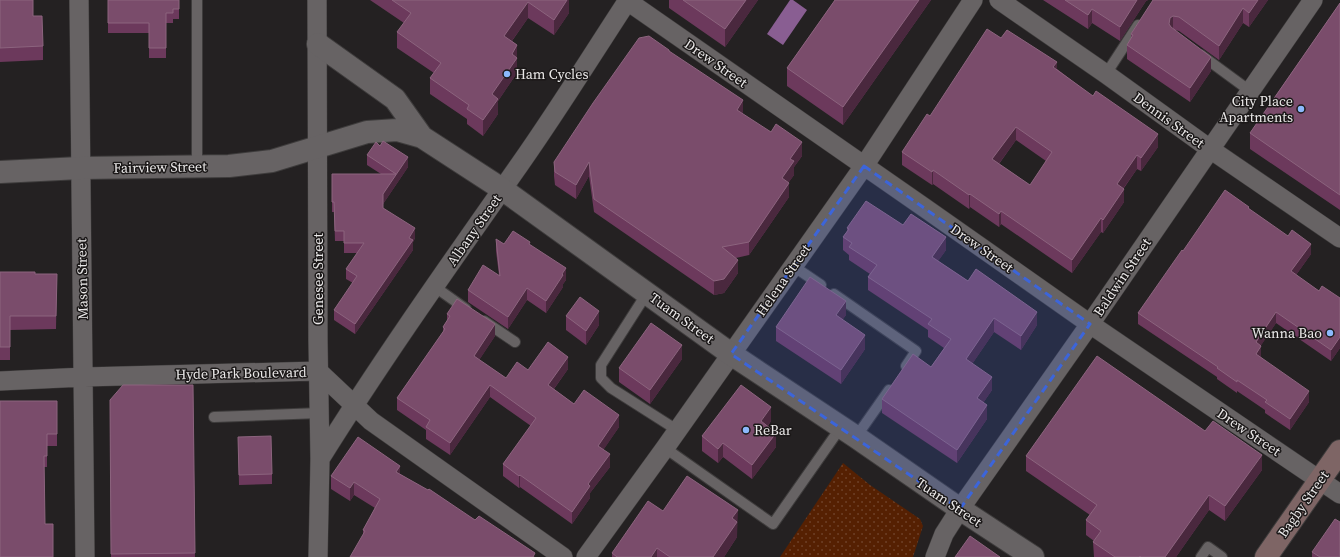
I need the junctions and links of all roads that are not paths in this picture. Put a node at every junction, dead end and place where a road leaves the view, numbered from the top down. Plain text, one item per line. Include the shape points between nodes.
1 (78, 0) edge
2 (197, 0) edge
3 (317, 0) edge
4 (627, 0) edge
5 (973, 0) edge
6 (999, 0) edge
7 (1313, 0) edge
8 (1143, 18) edge
9 (318, 44) junction
10 (1194, 50) edge
11 (1106, 74) junction
12 (1250, 91) junction
13 (422, 136) junction
14 (318, 146) junction
15 (1210, 150) junction
16 (197, 166) junction
17 (864, 166) junction
18 (80, 168) junction
19 (0, 172) edge
20 (502, 189) junction
21 (1340, 238) edge
22 (793, 266) junction
23 (435, 288) junction
24 (647, 293) junction
25 (1090, 324) junction
26 (515, 342) dead end
27 (731, 354) junction
28 (318, 372) junction
29 (84, 377) junction
30 (0, 381) edge
31 (354, 405) junction
32 (320, 414) junction
33 (214, 417) dead end
34 (678, 430) junction
35 (848, 432) junction
36 (665, 448) junction
37 (1340, 451) edge
38 (320, 459) junction
39 (1321, 480) junction
40 (1340, 494) edge
41 (960, 510) junction
42 (85, 557) edge
43 (318, 557) edge
44 (563, 557) edge
45 (586, 557) edge
46 (935, 557) edge
47 (1033, 557) edge
48 (1201, 557) edge
49 (1222, 557) edge
50 (1266, 557) edge

1 - 18 street, Mason Street
2 - 16 lane
3 - 9 street, Genesee Street
4 - 17 street, Drew Street
4 - 20 street, Albany Street
5 - 17 street, Helena Street
6 - 11 street, Dennis Street
7 - 12 street, Baldwin Street
8 - 11 lane
9 - 13 street via 395,99
9 - 14 street, Genesee Street
10 - 12 lane
11 - 15 street, Dennis Street
12 - 15 street, Baldwin Street
13 - 14 street, Tuam Street via 397,130 367,132
13 - 20 street, Tuam Street
14 - 16 street, Fairview Street via 272,161 229,166
14 - 28 street, Genesee Street
15 - 21 street, Dennis Street
15 - 25 street, Baldwin Street
16 - 18 street, Fairview Street
17 - 22 street, Helena Street
17 - 25 street, Drew Street
18 - 19 street, Fairview Street
18 - 29 street, Mason Street
20 - 23 street, Albany Street
20 - 24 street, Tuam Street
22 - 27 street, Helena Street
22 - 35 lane via 916,351 896,379
23 - 26 lane
23 - 31 street, Albany Street
24 - 27 street, Tuam Street
24 - 34 lane via 601,365 601,378 611,388
25 - 39 street, Drew Street
25 - 41 street, Baldwin Street
27 - 34 street, Helena Street
27 - 35 street, Tuam Street
28 - 29 street, Hyde Park Boulevard
28 - 31 street, Hyde Park Boulevard
28 - 32 street, Genesee Street
29 - 30 street, Hyde Park Boulevard
29 - 42 street, Mason Street
31 - 38 street, Albany Street
31 - 44 street, Hyde Park Boulevard via 371,421
32 - 33 lane
32 - 38 street, Genesee Street
34 - 36 street, Helena Street
35 - 36 lane via 773,524
35 - 41 street, Tuam Street
36 - 45 street, Helena Street
37 - 39 main road, Bagby Street
38 - 43 street, Genesee Street
39 - 40 street, Drew Street
39 - 50 main road, Bagby Street
41 - 46 street, Baldwin Street via 944,534
41 - 47 street, Tuam Street
48 - 49 lane via 1208,548

